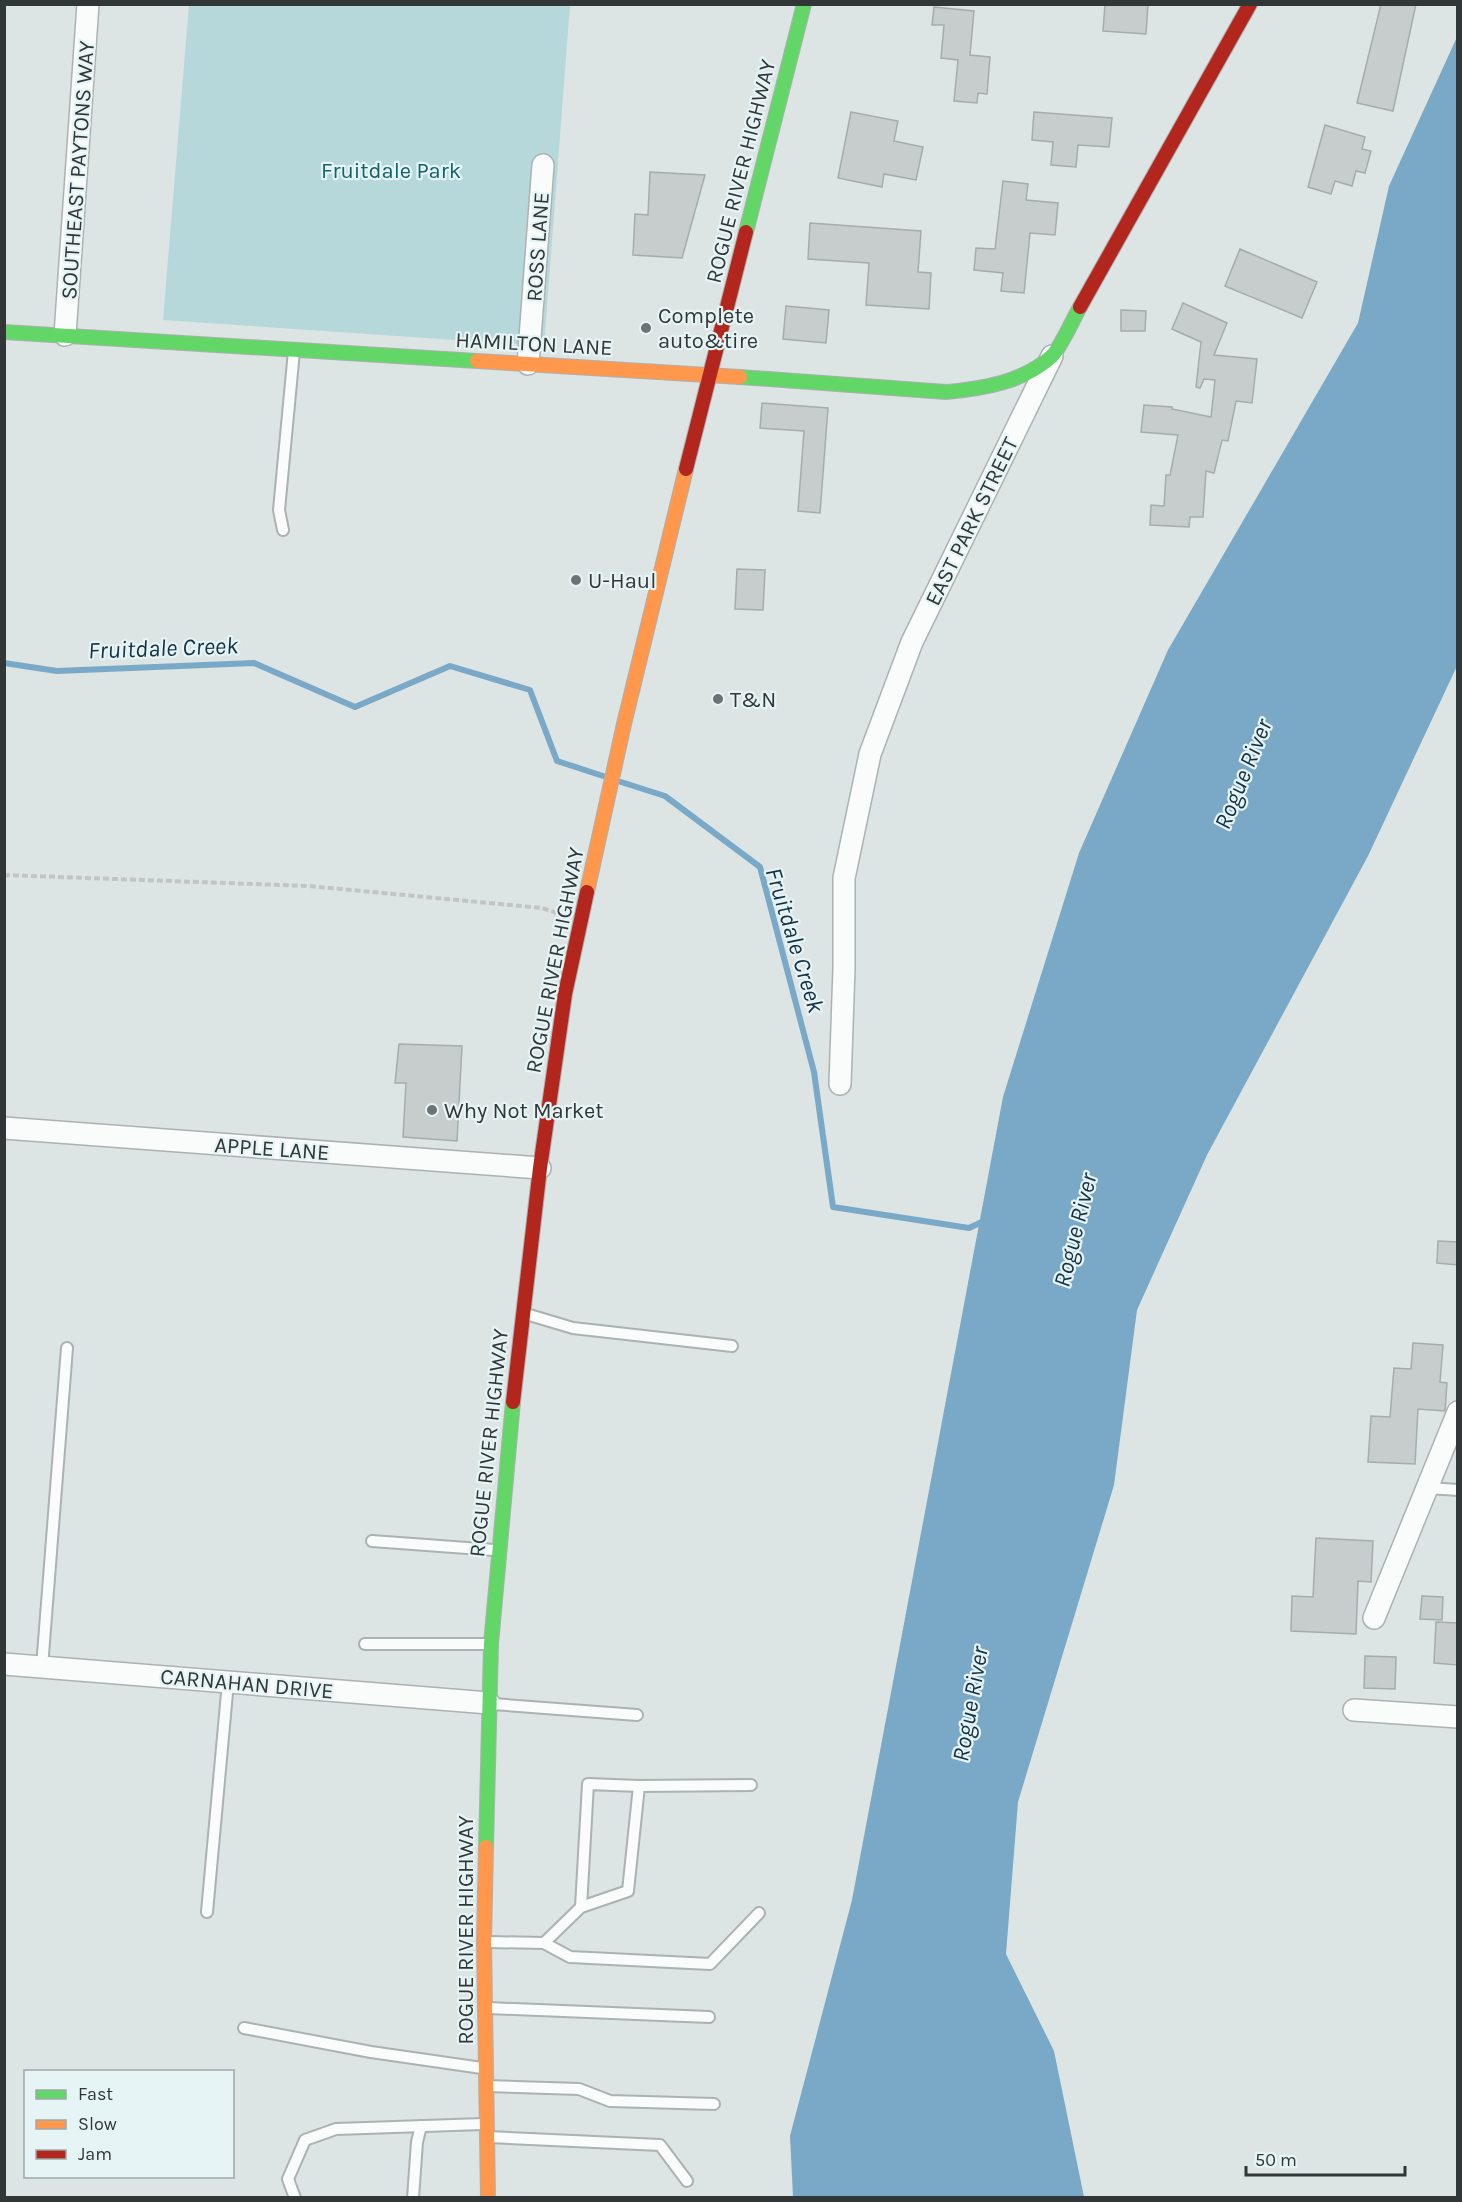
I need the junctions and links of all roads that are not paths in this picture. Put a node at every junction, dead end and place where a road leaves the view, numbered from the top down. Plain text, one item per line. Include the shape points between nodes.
1 (88, 4) edge
2 (804, 4) edge
3 (1250, 4) edge
4 (543, 165) dead end
5 (4, 332) edge
6 (65, 335) junction
7 (294, 351) junction
8 (1053, 355) junction
9 (528, 364) junction
10 (710, 375) junction
11 (283, 530) dead end
12 (840, 1084) dead end
13 (4, 1128) edge
14 (540, 1168) junction
15 (523, 1313) junction
16 (732, 1346) dead end
17 (67, 1348) dead end
18 (1458, 1412) edge
19 (1428, 1488) junction
20 (1458, 1490) edge
21 (372, 1541) dead end
22 (498, 1550) junction
23 (1374, 1618) dead end
24 (365, 1644) dead end
25 (491, 1644) junction
26 (4, 1664) edge
27 (42, 1667) junction
28 (228, 1682) junction
29 (489, 1703) junction
30 (1354, 1710) dead end
31 (637, 1715) dead end
32 (1458, 1717) edge
33 (751, 1785) dead end
34 (639, 1786) junction
35 (581, 1907) junction
36 (207, 1912) dead end
37 (759, 1912) dead end
38 (484, 1942) junction
39 (544, 1943) junction
40 (485, 2008) junction
41 (709, 2017) dead end
42 (244, 2028) dead end
43 (485, 2068) junction
44 (485, 2086) junction
45 (714, 2104) dead end
46 (422, 2126) junction
47 (486, 2130) junction
48 (687, 2181) dead end
49 (295, 2198) edge
50 (413, 2198) edge
51 (488, 2198) edge

1 - 6 street, SOUTHEAST PAYTONS WAY
2 - 10 main road, ROGUE RIVER HIGHWAY
3 - 8 main road, EAST PARK STREET
4 - 9 street, ROSS LANE
5 - 6 main road, HAMILTON LANE
6 - 7 main road, HAMILTON LANE
7 - 9 main road, HAMILTON LANE
7 - 11 lane via 279,510
8 - 10 main road, HAMILTON LANE via 1027,373 1002,383 946,392
8 - 12 street, EAST PARK STREET via 912,642 870,754 844,878
9 - 10 main road, HAMILTON LANE
10 - 14 main road, ROGUE RIVER HIGHWAY via 647,624 580,922 565,994
13 - 14 street, APPLE LANE
14 - 15 main road, ROGUE RIVER HIGHWAY
15 - 16 lane via 573,1328
15 - 22 main road, ROGUE RIVER HIGHWAY
17 - 27 lane
18 - 19 street
19 - 20 lane
19 - 23 street
21 - 22 lane
22 - 25 main road, ROGUE RIVER HIGHWAY
24 - 25 lane
25 - 29 main road, ROGUE RIVER HIGHWAY
26 - 27 street, CARNAHAN DRIVE
27 - 28 street, CARNAHAN DRIVE
28 - 29 street, CARNAHAN DRIVE
28 - 36 lane
29 - 31 lane
29 - 38 main road, ROGUE RIVER HIGHWAY
30 - 32 street
33 - 34 lane
34 - 35 lane via 628,1891
34 - 35 lane via 588,1784
35 - 39 lane
37 - 39 lane via 710,1964 570,1957
38 - 39 lane
38 - 40 main road, ROGUE RIVER HIGHWAY
40 - 41 lane
40 - 43 main road, ROGUE RIVER HIGHWAY
42 - 43 lane
43 - 44 main road, ROGUE RIVER HIGHWAY
44 - 45 lane via 579,2089 610,2101
44 - 47 main road, ROGUE RIVER HIGHWAY
46 - 47 lane
46 - 49 lane via 336,2129 304,2140 288,2179
46 - 50 lane
47 - 48 lane via 660,2145
47 - 51 main road, ROGUE RIVER HIGHWAY

